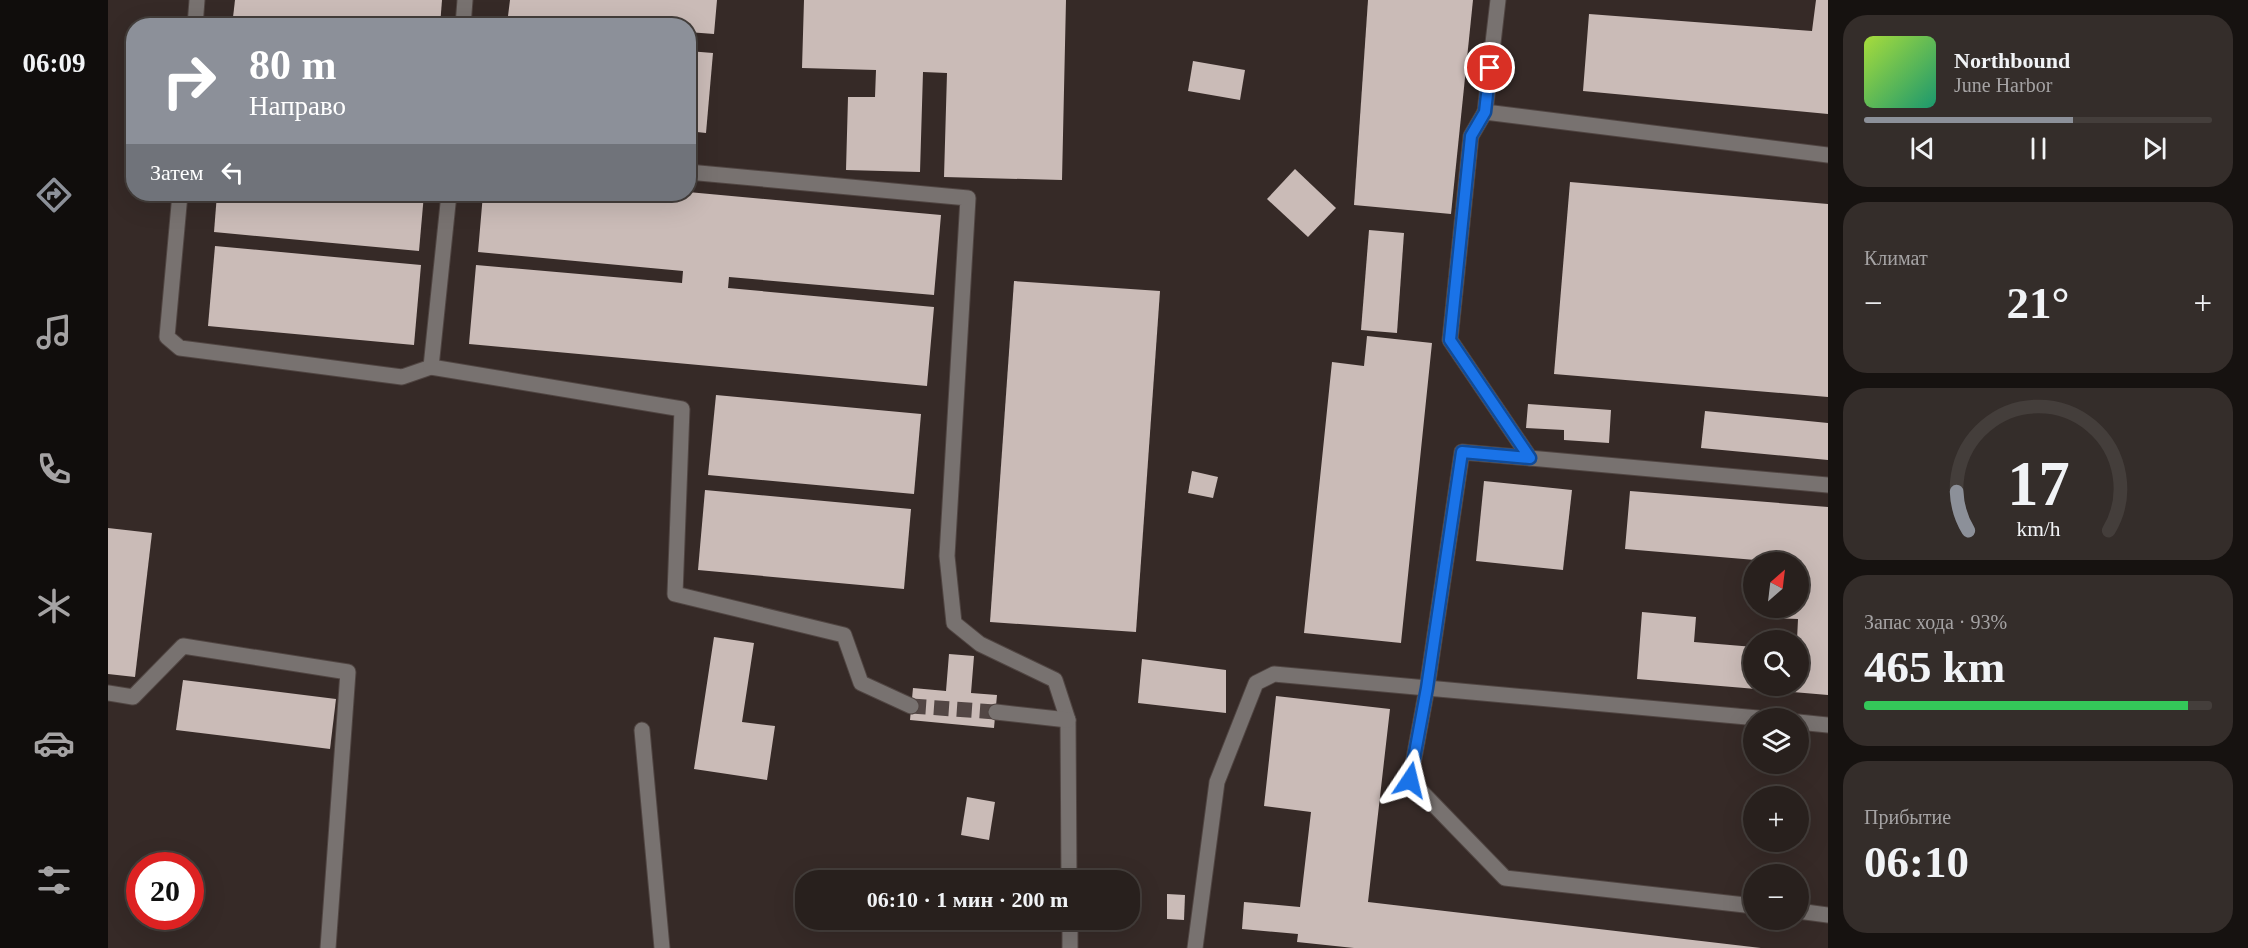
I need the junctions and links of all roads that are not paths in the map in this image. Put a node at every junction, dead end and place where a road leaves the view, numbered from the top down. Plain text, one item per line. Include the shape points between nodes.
1 (197, 0) edge
2 (465, 0) edge
3 (1498, 0) edge
4 (196, 18) edge
5 (464, 18) edge
6 (1485, 112) junction
7 (1828, 155) edge
8 (696, 173) edge
9 (179, 201) edge
10 (448, 201) edge
11 (431, 367) junction
12 (1530, 458) junction
13 (1828, 485) edge
14 (1427, 688) junction
15 (108, 693) edge
16 (911, 706) tunnel mouth
17 (996, 712) tunnel mouth
18 (1743, 717) edge
19 (1068, 720) junction
20 (1809, 723) edge
21 (1828, 725) edge
22 (642, 730) dead end
23 (1069, 870) edge
24 (1743, 905) edge
25 (1809, 912) edge
26 (1828, 915) edge
27 (1070, 930) edge
28 (328, 948) edge
29 (662, 948) edge
30 (1070, 948) edge
31 (1195, 948) edge

1 - 4 lane
2 - 5 lane
3 - 6 lane
6 - 7 lane
6 - 12 lane via 1471,136 1450,340
8 - 19 lane via 968,198 947,556 954,623 980,644 1055,680
9 - 11 lane via 167,337 180,348 402,377
10 - 11 lane
11 - 16 lane via 682,409 675,594 844,635 861,683
12 - 13 lane
12 - 14 lane via 1462,452
14 - 18 lane
14 - 24 lane via 1410,780 1505,878
14 - 31 lane via 1274,674 1256,683 1217,782
15 - 28 lane via 133,697 183,646 348,672
17 - 19 lane
19 - 23 lane
20 - 21 lane
22 - 29 lane
25 - 26 lane
27 - 30 lane

